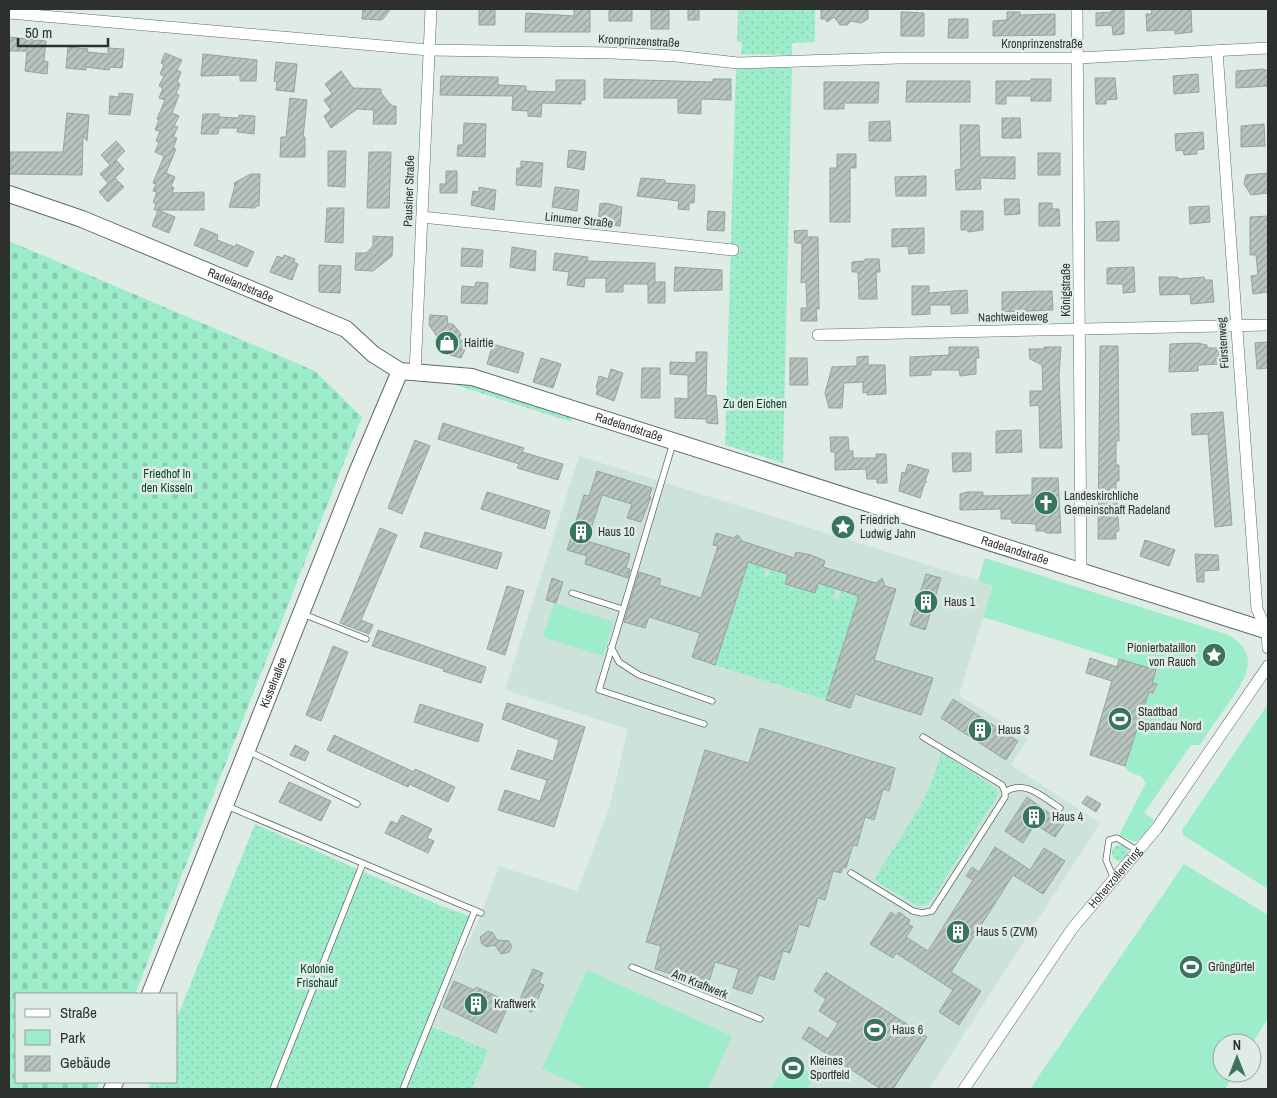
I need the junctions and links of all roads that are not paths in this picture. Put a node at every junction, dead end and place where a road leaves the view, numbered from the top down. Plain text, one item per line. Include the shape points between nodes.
1 (431, 9) edge
2 (1077, 9) edge
3 (9, 14) edge
4 (1268, 48) edge
5 (429, 50) junction
6 (1217, 51) junction
7 (1078, 58) junction
8 (9, 194) edge
9 (422, 217) junction
10 (733, 250) dead end
11 (1268, 325) edge
12 (1236, 326) junction
13 (1080, 329) junction
14 (818, 335) dead end
15 (408, 373) junction
16 (673, 443) junction
17 (1082, 572) junction
18 (572, 593) dead end
19 (622, 609) junction
20 (301, 613) junction
21 (1268, 631) edge
22 (366, 639) dead end
23 (611, 647) junction
24 (1268, 648) edge
25 (1268, 666) edge
26 (712, 701) dead end
27 (704, 724) dead end
28 (923, 737) dead end
29 (247, 750) junction
30 (1005, 792) junction
31 (356, 804) dead end
32 (225, 806) junction
33 (1060, 808) dead end
34 (1138, 850) junction
35 (363, 863) junction
36 (851, 873) dead end
37 (1114, 879) junction
38 (632, 967) dead end
39 (150, 993) edge
40 (760, 1019) dead end
41 (273, 1089) edge
42 (403, 1089) edge
43 (964, 1089) edge

1 - 5 street, Pausiner Straße
2 - 7 street, Königstraße
3 - 5 street, Kronprinzenstraße
4 - 6 street, Kronprinzenstraße
5 - 7 street, Kronprinzenstraße via 612,53 738,63 899,58
5 - 9 street, Pausiner Straße
6 - 7 street, Kronprinzenstraße
6 - 12 street, Fürstenweg
7 - 13 street, Königstraße
8 - 15 street, Radelandstraße via 82,219 346,329 378,358
9 - 10 street, Linumer Straße
9 - 15 street, Pausiner Straße
11 - 12 street, Nachtweideweg
12 - 13 street, Nachtweideweg
12 - 21 street, Fürstenweg via 1257,609
13 - 14 street, Nachtweideweg
13 - 17 street, Königstraße
15 - 16 street, Radelandstraße via 472,377
15 - 20 street, Kisselnallee via 358,470
16 - 17 street, Radelandstraße
16 - 19 lane
17 - 21 street, Radelandstraße
18 - 19 lane
19 - 23 lane
20 - 22 lane
20 - 29 street, Kisselnallee
21 - 24 street
23 - 26 lane via 619,662 638,675
23 - 27 lane via 599,690
25 - 34 street, Hohenzollernring via 1157,828
28 - 30 lane via 1002,785
29 - 31 lane
29 - 32 street, Kisselnallee
30 - 33 lane via 1014,786 1024,786
30 - 36 lane via 1005,797 932,911 913,911
32 - 35 lane
32 - 39 street, Kisselnallee
34 - 37 street, Hohenzollernring
34 - 37 lane via 1118,838 1109,840 1106,860
35 - 41 lane
35 - 42 lane via 478,912
37 - 43 street, Hohenzollernring via 1072,929
38 - 40 lane, Am Kraftwerk

